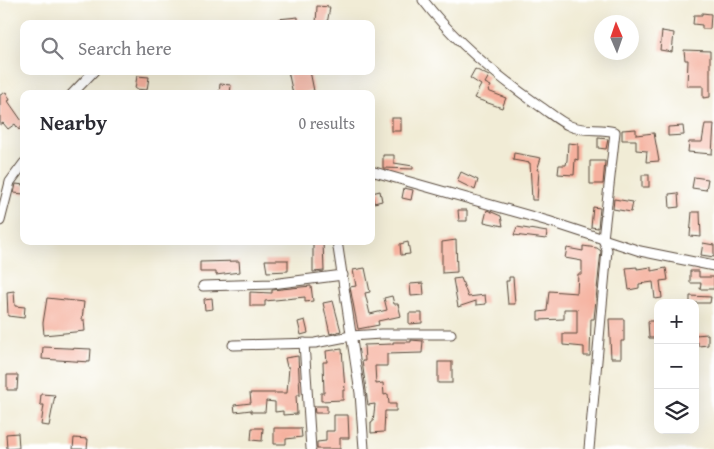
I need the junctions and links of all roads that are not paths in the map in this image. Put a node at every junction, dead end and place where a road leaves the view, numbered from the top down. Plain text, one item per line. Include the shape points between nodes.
1 (423, 0) edge
2 (90, 75) edge
3 (76, 90) edge
4 (20, 168) edge
5 (375, 172) edge
6 (0, 221) edge
7 (603, 239) junction
8 (337, 245) edge
9 (714, 266) edge
10 (343, 275) junction
11 (204, 286) dead end
12 (451, 334) dead end
13 (351, 336) junction
14 (304, 343) junction
15 (233, 345) dead end
16 (311, 449) edge
17 (364, 449) edge
18 (589, 449) edge

1 - 7 street via 437,19 478,59 527,98 568,126 615,132
2 - 3 street
4 - 6 street via 10,182
5 - 7 street
7 - 9 street via 640,251
7 - 18 street via 607,250
8 - 10 street
10 - 11 street via 272,284
10 - 13 street
12 - 13 street
13 - 14 street
13 - 17 street
14 - 15 street
14 - 16 street

